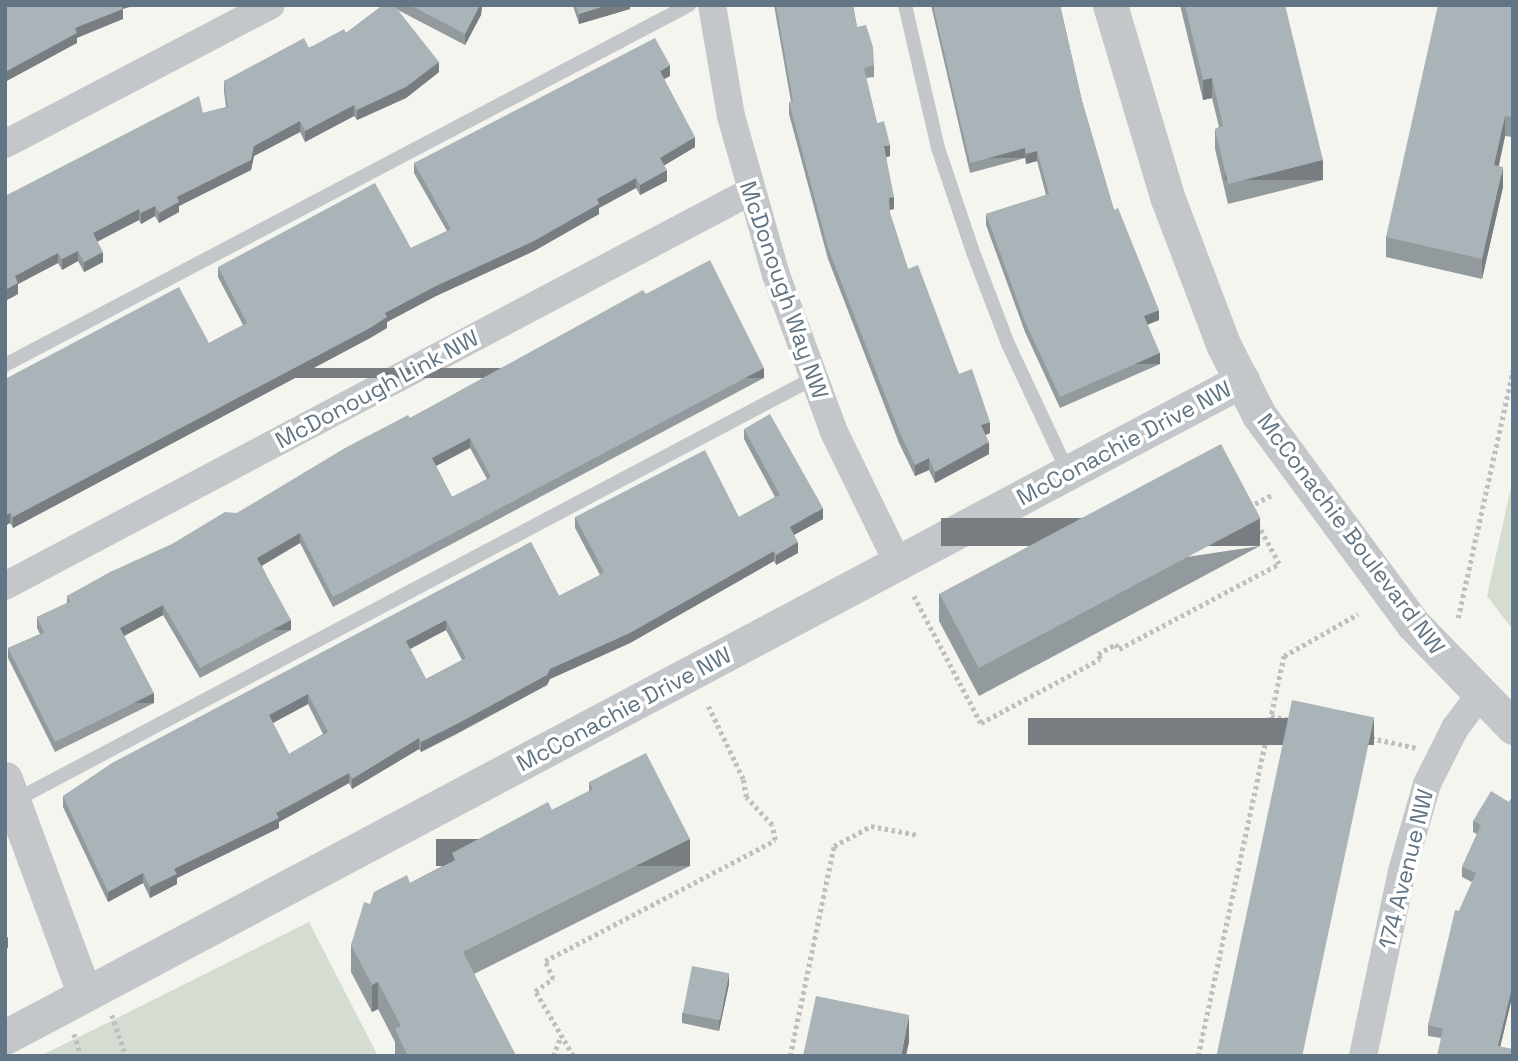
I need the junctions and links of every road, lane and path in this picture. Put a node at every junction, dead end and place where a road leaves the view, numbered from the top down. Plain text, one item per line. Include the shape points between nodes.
1 (271, 5) edge
2 (689, 5) edge
3 (712, 5) edge
4 (905, 5) edge
5 (1110, 5) edge
6 (5, 144) edge
7 (749, 192) junction
8 (5, 365) edge
9 (1513, 370) edge
10 (812, 379) junction
11 (1242, 380) junction
12 (1068, 472) junction
13 (1272, 495) dead end
14 (897, 561) junction
15 (5, 586) edge
16 (914, 596) dead end
17 (1358, 614) dead end
18 (1458, 618) dead end
19 (1480, 695) junction
20 (708, 706) dead end
21 (1271, 716) junction
22 (1298, 722) edge
23 (1513, 727) edge
24 (1366, 737) edge
25 (1420, 748) dead end
26 (8, 795) edge
27 (918, 835) dead end
28 (85, 993) junction
29 (112, 1015) dead end
30 (74, 1033) dead end
31 (561, 1035) junction
32 (5, 1037) edge
33 (81, 1056) edge
34 (126, 1056) edge
35 (553, 1056) edge
36 (573, 1056) edge
37 (790, 1056) edge
38 (1198, 1056) edge
39 (1363, 1056) edge

1 - 6 street
2 - 8 lane
3 - 7 street, McDonough Way NW
4 - 12 lane via 938,148 973,252 1008,344
5 - 11 street, McConachie Boulevard NW via 1168,200 1223,344
7 - 10 street, McDonough Way NW
7 - 15 street, McDonough Link NW
9 - 18 path
10 - 14 street, McDonough Way NW via 856,482
10 - 26 lane
11 - 12 street, McConachie Drive NW
11 - 19 street, McConachie Boulevard NW via 1289,459 1359,553 1413,624
12 - 14 street, McConachie Drive NW
13 - 16 path via 1249,507 1279,564 1119,649 1116,645 1107,649 1098,654 1100,659 981,723
14 - 28 street, McConachie Drive NW
17 - 21 path via 1284,656
19 - 23 street, McConachie Boulevard NW
19 - 39 street, 174 Avenue NW via 1455,728 1427,784 1402,870
20 - 31 path via 743,779 746,797 772,825 775,840 545,961 553,979 535,991
21 - 22 path
21 - 38 path
24 - 25 path
26 - 28 street
27 - 37 path via 871,826 834,846
28 - 32 street, McConachie Drive NW
29 - 34 path
30 - 33 path
31 - 35 path
31 - 36 path

